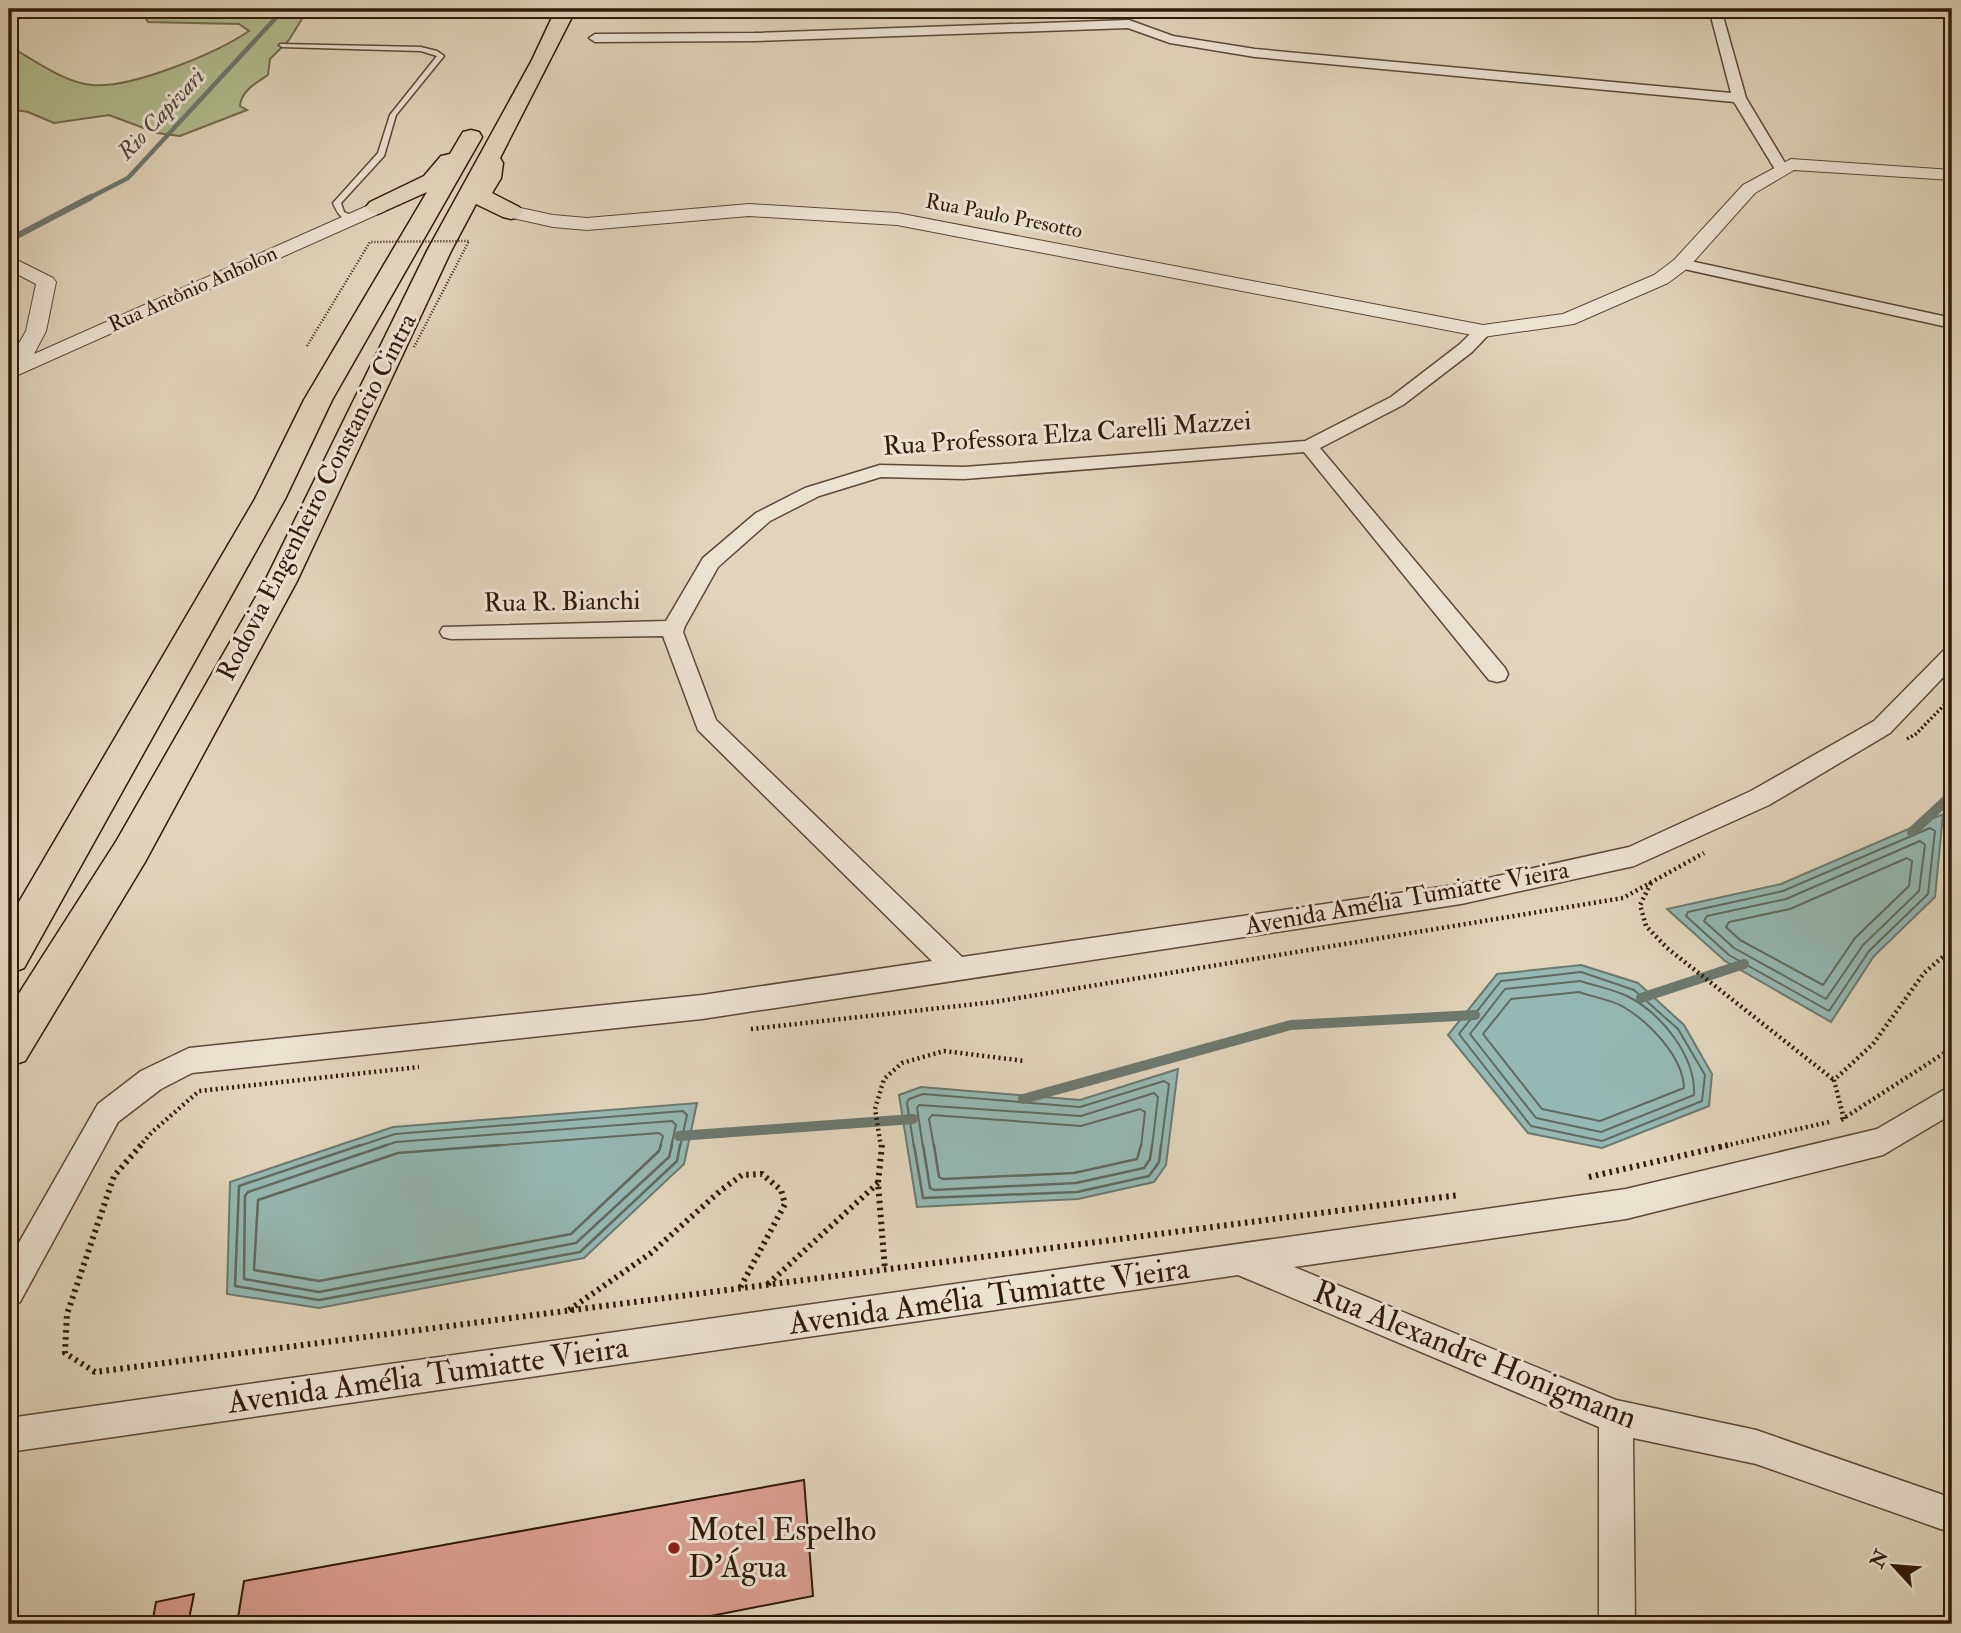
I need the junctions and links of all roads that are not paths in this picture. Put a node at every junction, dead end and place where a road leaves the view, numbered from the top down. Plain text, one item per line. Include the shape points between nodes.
1 (548, 9) edge
2 (566, 9) edge
3 (1714, 9) edge
4 (595, 38) dead end
5 (282, 45) dead end
6 (1738, 98) junction
7 (488, 131) junction
8 (1781, 168) junction
9 (1952, 175) edge
10 (378, 207) junction
11 (511, 212) junction
12 (350, 218) junction
13 (405, 250) junction
14 (439, 251) junction
15 (9, 262) edge
16 (1681, 264) junction
17 (1952, 323) edge
18 (1483, 331) junction
19 (11, 372) edge
20 (1309, 446) junction
21 (675, 628) junction
22 (451, 632) dead end
23 (1952, 655) edge
24 (1497, 674) dead end
25 (9, 956) edge
26 (958, 970) junction
27 (9, 1047) edge
28 (1952, 1098) edge
29 (1242, 1260) junction
30 (9, 1291) edge
31 (1616, 1417) junction
32 (9, 1435) edge
33 (1952, 1515) edge
34 (1617, 1624) edge

1 - 7 highway, Rodovia Engenheiro Constancio Cintra
2 - 7 highway, Rodovia Engenheiro Constancio Cintra via 542,60
3 - 6 street
4 - 6 street via 1129,24 1170,39 1255,53
5 - 12 lane via 421,50 441,56 393,115 381,154 337,203 341,213
6 - 8 street
7 - 10 highway via 432,181
7 - 11 highway via 489,178 479,194
7 - 13 highway, Rodovia Engenheiro Constancio Cintra
7 - 14 highway, Rodovia Engenheiro Constancio Cintra
8 - 9 street via 1817,163
8 - 16 street, Rua Paulo Presotto via 1749,189
10 - 12 street, Rua Antônio Anholon
10 - 13 highway via 418,199
11 - 14 highway via 468,209
11 - 18 street, Rua Paulo Presotto via 587,224 749,210 897,219
12 - 19 street, Rua Antônio Anholon
13 - 25 highway, Rodovia Engenheiro Constancio Cintra via 318,400 270,499
14 - 27 highway, Rodovia Engenheiro Constancio Cintra via 281,581 131,851
15 - 19 street via 46,282 36,331
16 - 17 street
16 - 18 street, Rua Paulo Presotto via 1661,279 1567,320
18 - 20 street, Rua Professora Elza Carelli Mazzei via 1397,401
20 - 21 street, Rua Professora Elza Carelli Mazzei via 964,473 880,471 811,492 763,517 710,563
20 - 24 street
21 - 22 street, Rua R. Bianchi
21 - 26 street via 706,724
23 - 26 street, Avenida Amélia Tumiatte Vieira via 1882,727 1760,798 1634,856 1461,894
26 - 30 street, Avenida Amélia Tumiatte Vieira via 702,1007 189,1060 150,1080 108,1113
28 - 29 street, Avenida Amélia Tumiatte Vieira via 1883,1141 1626,1204
29 - 31 street, Rua Alexandre Honigmann
29 - 32 street, Avenida Amélia Tumiatte Vieira
31 - 33 street, Rua Alexandre Honigmann via 1756,1447
31 - 34 street

